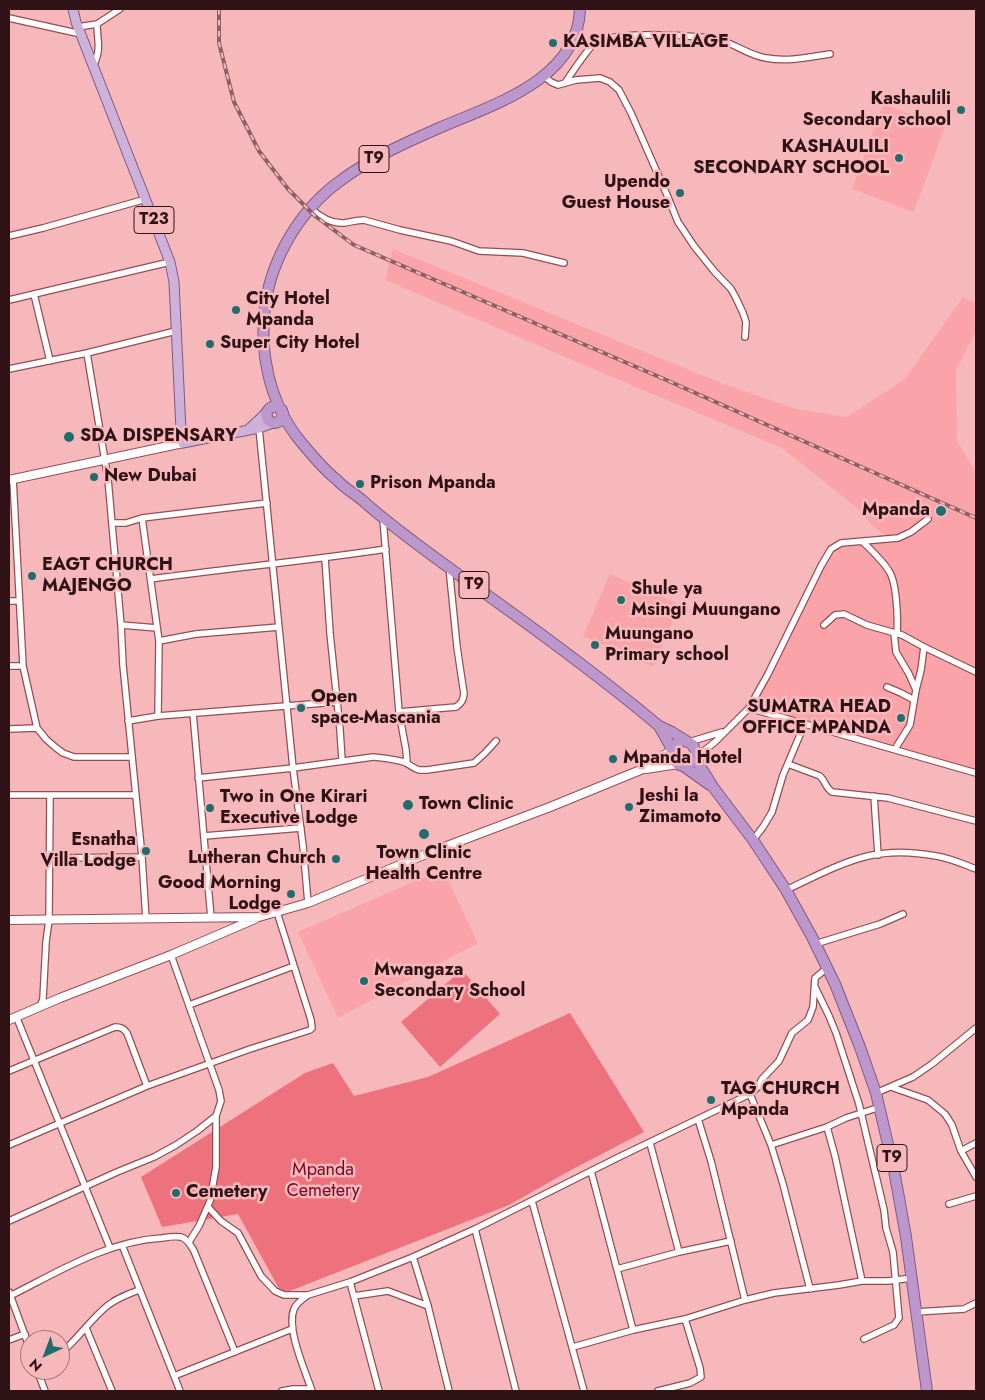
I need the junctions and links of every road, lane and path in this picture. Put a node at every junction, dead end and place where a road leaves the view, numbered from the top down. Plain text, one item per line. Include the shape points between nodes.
1 (73, 9) edge
2 (120, 9) edge
3 (580, 9) edge
4 (9, 18) edge
5 (97, 24) junction
6 (79, 30) junction
7 (830, 54) dead end
8 (93, 66) junction
9 (544, 76) junction
10 (565, 83) junction
11 (146, 199) junction
12 (310, 208) junction
13 (9, 236) edge
14 (170, 262) junction
15 (564, 263) dead end
16 (34, 294) junction
17 (9, 300) edge
18 (176, 331) junction
19 (745, 336) dead end
20 (87, 353) junction
21 (50, 361) junction
22 (9, 369) edge
23 (270, 385) junction
24 (267, 412) junction
25 (282, 412) junction
26 (275, 423) junction
27 (259, 428) junction
28 (248, 430) junction
29 (296, 435) junction
30 (183, 442) junction
31 (106, 459) junction
32 (11, 480) edge
33 (266, 503) junction
34 (142, 518) junction
35 (383, 518) junction
36 (928, 519) dead end
37 (113, 523) junction
38 (863, 542) junction
39 (386, 549) junction
40 (325, 558) junction
41 (272, 563) junction
42 (449, 568) junction
43 (151, 579) junction
44 (9, 601) edge
45 (19, 601) junction
46 (121, 625) junction
47 (824, 625) dead end
48 (279, 627) junction
49 (157, 628) junction
50 (895, 633) junction
51 (159, 640) junction
52 (924, 647) junction
53 (9, 666) edge
54 (22, 666) junction
55 (976, 672) edge
56 (887, 687) dead end
57 (916, 690) junction
58 (914, 700) junction
59 (337, 702) junction
60 (286, 705) junction
61 (749, 708) junction
62 (399, 712) junction
63 (192, 713) junction
64 (158, 716) junction
65 (128, 721) junction
66 (805, 723) junction
67 (658, 726) junction
68 (37, 728) junction
69 (9, 729) edge
70 (724, 732) junction
71 (496, 741) dead end
72 (687, 742) junction
73 (895, 749) junction
74 (672, 750) junction
75 (132, 757) junction
76 (695, 758) junction
77 (342, 760) junction
78 (407, 763) junction
79 (788, 764) junction
80 (680, 765) junction
81 (293, 768) junction
82 (642, 769) junction
83 (976, 773) edge
84 (198, 778) junction
85 (713, 787) junction
86 (9, 795) edge
87 (50, 795) junction
88 (136, 795) junction
89 (874, 796) junction
90 (976, 821) edge
91 (300, 828) junction
92 (204, 836) junction
93 (753, 840) junction
94 (878, 855) junction
95 (142, 857) junction
96 (49, 858) junction
97 (976, 868) edge
98 (786, 890) junction
99 (308, 903) junction
100 (277, 912) junction
101 (903, 914) dead end
102 (259, 917) junction
103 (211, 918) junction
104 (146, 919) junction
105 (9, 920) edge
106 (49, 920) junction
107 (815, 944) junction
108 (171, 955) junction
109 (294, 966) junction
110 (827, 968) junction
111 (814, 986) junction
112 (41, 1004) dead end
113 (189, 1005) junction
114 (13, 1018) edge
115 (976, 1028) edge
116 (35, 1060) junction
117 (210, 1063) junction
118 (9, 1071) edge
119 (147, 1086) junction
120 (891, 1087) junction
121 (876, 1093) junction
122 (750, 1094) junction
123 (880, 1106) junction
124 (861, 1112) junction
125 (216, 1116) junction
126 (698, 1119) junction
127 (60, 1124) junction
128 (827, 1127) junction
129 (650, 1143) junction
130 (976, 1143) edge
131 (9, 1145) edge
132 (771, 1145) junction
133 (961, 1151) junction
134 (591, 1171) junction
135 (976, 1177) edge
136 (85, 1187) junction
137 (976, 1196) edge
138 (532, 1201) junction
139 (949, 1204) dead end
140 (208, 1207) junction
141 (9, 1221) edge
142 (475, 1229) junction
143 (731, 1241) junction
144 (189, 1242) junction
145 (122, 1244) junction
146 (110, 1248) junction
147 (680, 1252) junction
148 (413, 1257) junction
149 (617, 1268) junction
150 (912, 1278) junction
151 (896, 1280) junction
152 (862, 1281) junction
153 (350, 1282) junction
154 (810, 1289) junction
155 (139, 1290) junction
156 (10, 1294) edge
157 (308, 1295) junction
158 (354, 1296) junction
159 (745, 1300) junction
160 (976, 1304) edge
161 (428, 1306) junction
162 (916, 1312) junction
163 (685, 1319) junction
164 (86, 1328) junction
165 (292, 1329) junction
166 (24, 1330) edge
167 (633, 1330) junction
168 (864, 1339) dead end
169 (70, 1345) edge
170 (573, 1347) junction
171 (236, 1352) junction
172 (174, 1376) junction
173 (312, 1390) edge
174 (112, 1391) edge
175 (180, 1391) edge
176 (282, 1391) edge
177 (380, 1391) edge
178 (449, 1391) edge
179 (516, 1391) edge
180 (584, 1391) edge
181 (658, 1391) edge
182 (927, 1391) edge

1 - 6 main road, T23
2 - 5 street
3 - 9 highway, T9 via 578,27 569,50
4 - 6 street
5 - 6 street
5 - 8 street via 99,45
6 - 8 main road, T23
7 - 10 street via 787,60 764,58 708,38 633,35 595,43
8 - 11 main road, T23
9 - 10 street via 556,85
9 - 12 highway, T9 via 488,108 365,164 339,181
10 - 19 street via 600,78 619,90 678,222 735,296 746,322
11 - 13 street
11 - 14 main road, T23
12 - 15 street via 337,222 364,220 480,251 523,253
12 - 23 highway, T9 via 288,240 269,284 263,330
14 - 16 street
14 - 18 main road, T23
16 - 17 street
16 - 21 street
18 - 20 street
18 - 30 main road, T23
20 - 21 street
20 - 31 street
21 - 22 street
23 - 24 highway, T9
23 - 25 highway, T9
24 - 25 highway via 275,406
24 - 26 highway, T9 via 268,420
24 - 28 main road
25 - 26 highway via 281,421
25 - 29 highway, T9
26 - 27 main road
26 - 29 highway, T9
27 - 28 main road
27 - 33 street
28 - 30 main road
29 - 35 highway, T9 via 337,481
30 - 31 street
31 - 32 street
31 - 37 street
32 - 45 street
33 - 34 street
33 - 41 street
34 - 37 street
34 - 43 street
35 - 39 street
35 - 42 highway, T9
36 - 38 street via 898,538
37 - 46 street
38 - 50 street via 889,571 893,581 898,619
38 - 61 street via 841,543 831,549
39 - 40 street
39 - 62 street
40 - 41 street
40 - 59 street
41 - 43 street
41 - 48 street
42 - 62 street via 463,700 456,707
42 - 67 highway, T9 via 584,665
43 - 49 street
44 - 45 street
45 - 54 street
46 - 49 street
46 - 65 street
47 - 50 street via 835,615 844,614
48 - 51 street
48 - 60 street
49 - 51 street
50 - 52 street
50 - 57 street via 896,652
51 - 64 street
52 - 55 street
52 - 57 street
53 - 54 street
54 - 68 street
56 - 58 street
57 - 58 street
58 - 73 street via 910,725
59 - 60 street
59 - 77 street
60 - 63 street
60 - 81 street
61 - 66 street
61 - 70 street
62 - 78 street
63 - 64 street
63 - 84 street
64 - 65 street
65 - 75 street
66 - 73 street
66 - 79 street
67 - 72 highway, T9
67 - 74 highway, T9
68 - 69 street
68 - 75 street via 55,747 74,757
70 - 72 street
70 - 76 street
71 - 78 street via 478,760 468,765 419,770
72 - 74 highway via 676,744
72 - 76 highway, T9 via 695,749
73 - 83 street
74 - 80 highway, T9 via 674,761
74 - 82 street
75 - 88 street
76 - 80 highway via 688,765
76 - 85 highway, T9
77 - 78 street via 373,757
77 - 81 street
79 - 89 street via 820,776 832,792
79 - 93 street via 768,820
80 - 82 street
80 - 85 highway, T9
81 - 84 street
81 - 91 street
82 - 99 street
84 - 92 street
85 - 93 highway, T9
86 - 87 street
87 - 88 street
87 - 96 street
88 - 95 street
89 - 90 street
89 - 94 street
91 - 92 street
91 - 99 street
92 - 103 street
93 - 98 highway, T9
94 - 97 street via 923,853
94 - 98 street via 850,862
95 - 96 street
95 - 104 street
96 - 106 street
98 - 107 highway, T9
99 - 100 street
100 - 102 street
100 - 109 street
101 - 107 street
102 - 103 street
102 - 108 street
103 - 104 street
104 - 106 street
105 - 106 street
106 - 112 street
107 - 110 highway, T9
108 - 113 street
108 - 114 street
109 - 113 street
109 - 117 street via 312,1028
110 - 111 street via 815,978
110 - 121 highway, T9 via 848,1014
111 - 122 street via 813,1007 808,1020 792,1033 779,1061
111 - 124 street via 836,1033
113 - 117 street
114 - 116 street
115 - 120 street via 932,1064
116 - 118 street
116 - 119 street via 120,1027 124,1028
116 - 127 street
117 - 119 street
117 - 125 street via 221,1101
119 - 127 street
120 - 121 street
120 - 133 street via 922,1098 941,1110 952,1125
121 - 123 highway, T9
122 - 126 street
122 - 132 street
123 - 124 street
123 - 150 highway, T9
124 - 128 street
124 - 151 street via 893,1252
125 - 136 street via 164,1153
125 - 140 street via 216,1166
126 - 129 street
126 - 143 street
127 - 131 street
127 - 136 street
128 - 132 street
128 - 152 street
129 - 134 street
129 - 147 street
130 - 133 street
132 - 154 street
133 - 135 street
134 - 138 street
134 - 149 street
136 - 141 street
136 - 146 street
137 - 139 street
138 - 142 street
138 - 170 street
140 - 144 street
140 - 157 street via 238,1233 260,1276 275,1291 284,1295
142 - 148 street
142 - 179 street
143 - 147 street
143 - 159 street
144 - 145 street via 181,1237 166,1237
144 - 171 street
145 - 146 street
145 - 155 street
146 - 156 street
147 - 149 street
148 - 153 street
148 - 161 street
149 - 167 street
150 - 151 street
150 - 162 highway, T9
151 - 152 street
151 - 168 street via 899,1318 894,1325
152 - 154 street
153 - 157 street
153 - 158 street
154 - 159 street
155 - 164 street via 109,1305
155 - 172 street
156 - 166 street
157 - 165 street via 294,1309
158 - 161 street via 388,1291
158 - 177 street
159 - 163 street
160 - 162 street via 964,1309
161 - 178 street
162 - 182 highway, T9
163 - 167 street
163 - 181 street via 701,1377
164 - 169 street
164 - 174 street
165 - 171 street
165 - 173 street
167 - 170 street
170 - 180 street
171 - 172 street
172 - 175 street
173 - 176 street

